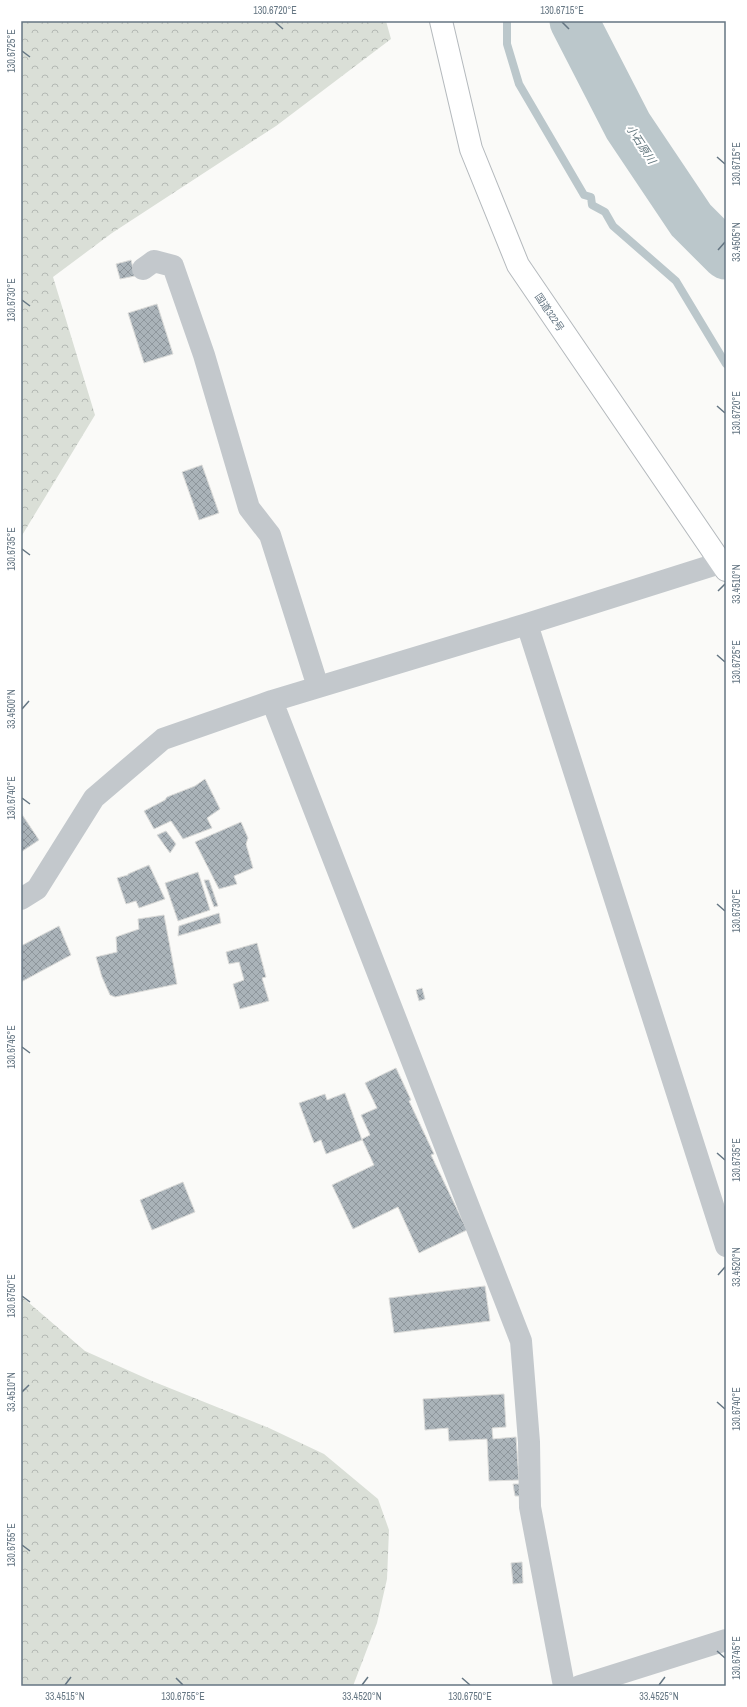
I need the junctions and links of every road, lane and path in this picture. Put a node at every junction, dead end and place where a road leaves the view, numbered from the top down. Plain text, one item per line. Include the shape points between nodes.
1 (441, 21) edge
2 (143, 269) dead end
3 (723, 566) edge
4 (527, 624) junction
5 (318, 687) junction
6 (272, 701) junction
7 (21, 899) edge
8 (726, 1246) edge
9 (726, 1640) edge
10 (564, 1686) edge
11 (580, 1686) edge

1 - 3 highway, 国道322号 via 471,149 518,265
2 - 5 street via 154,261 173,266 204,355 249,508 270,535
3 - 4 street
4 - 5 street
4 - 8 street
5 - 6 street
6 - 7 street via 163,739 94,798 37,889
6 - 10 street via 521,1341 529,1442 530,1507
9 - 11 street

